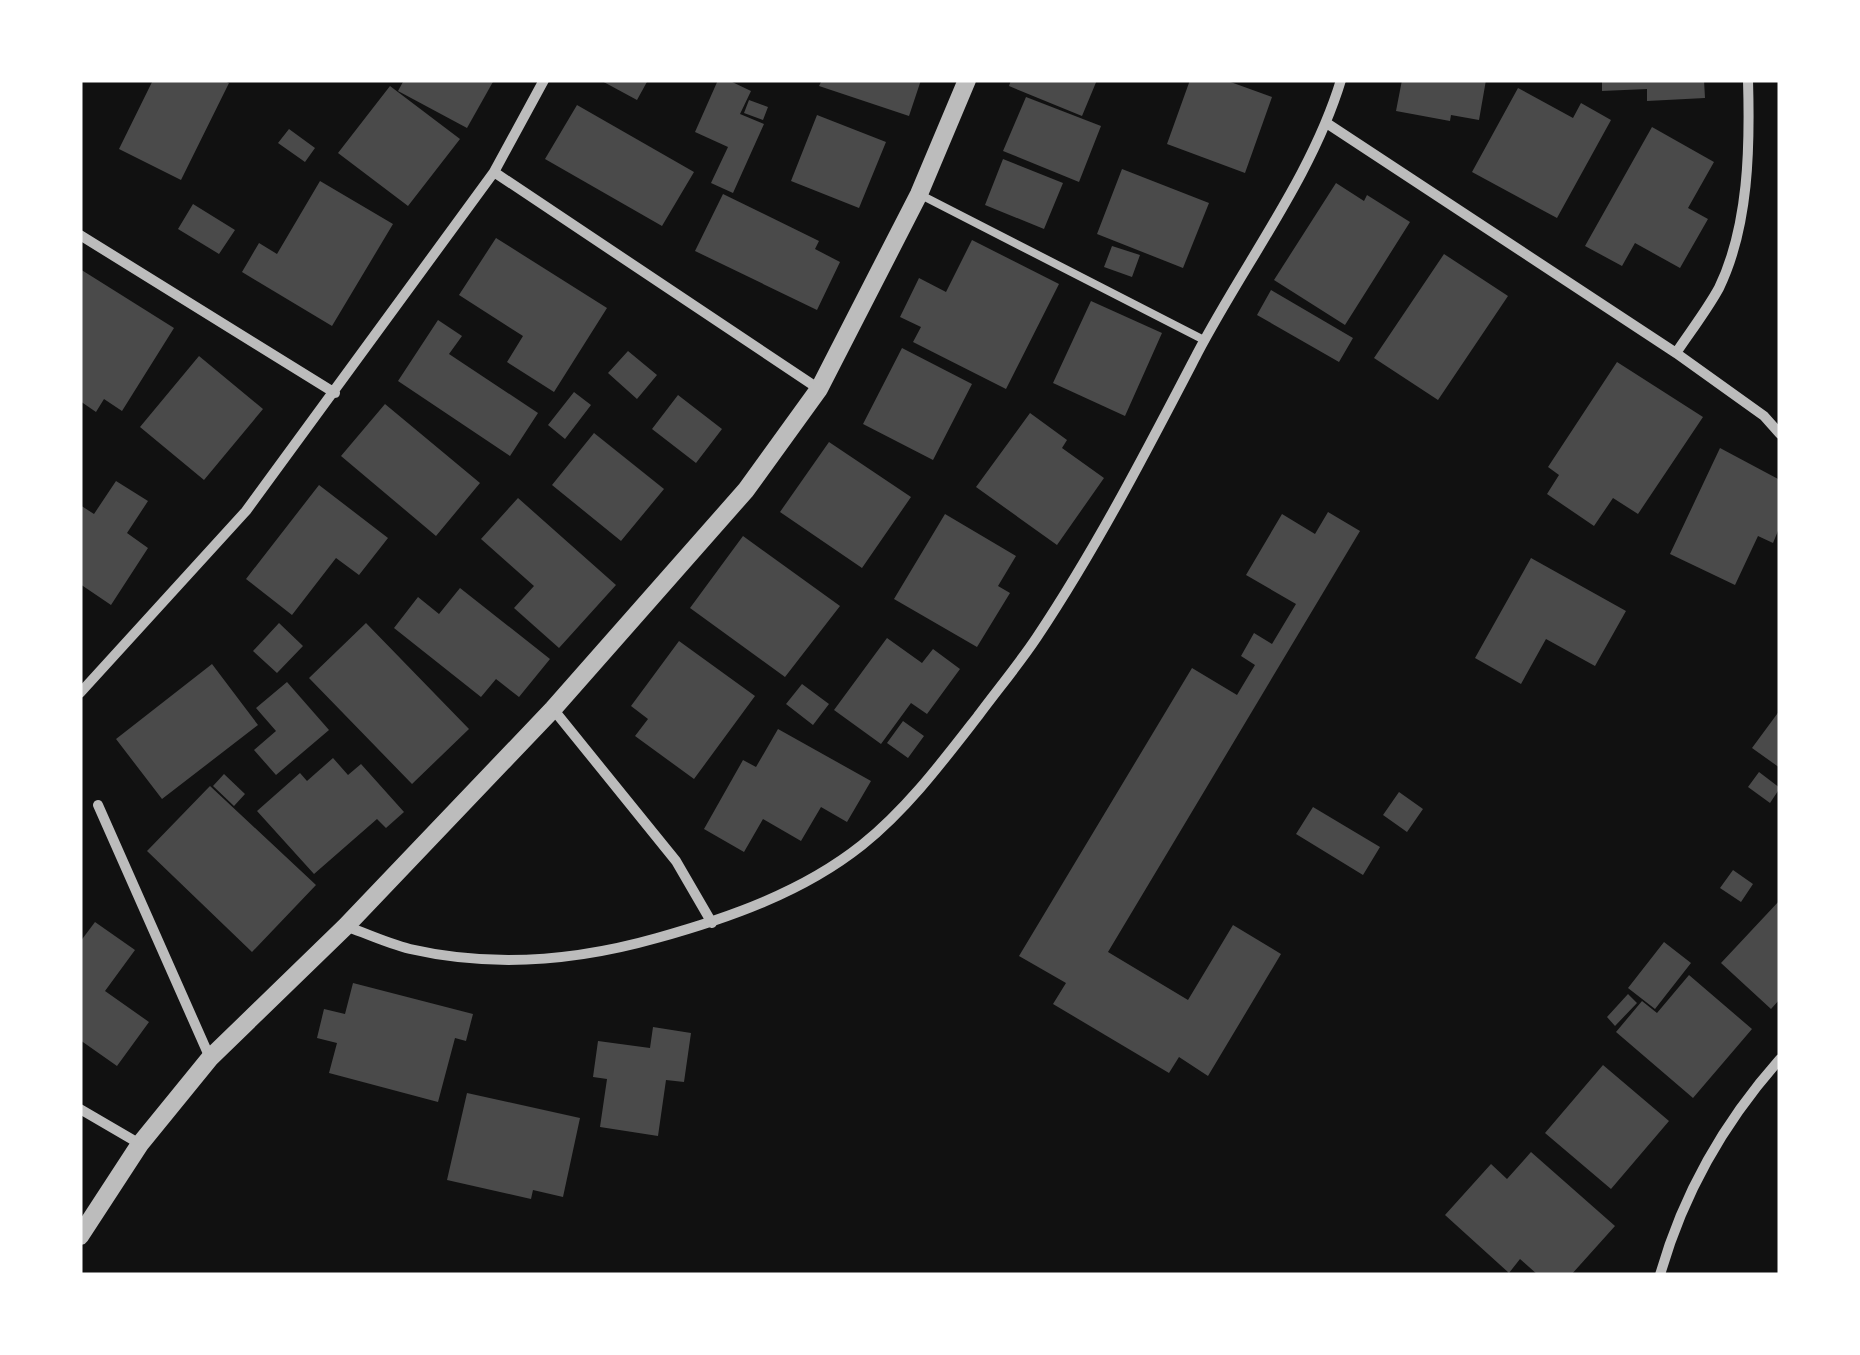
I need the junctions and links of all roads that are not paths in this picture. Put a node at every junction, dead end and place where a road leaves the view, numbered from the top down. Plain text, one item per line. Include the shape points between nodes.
1 (544, 80) edge
2 (968, 80) edge
3 (1341, 80) edge
4 (1748, 80) edge
5 (1328, 124) junction
6 (494, 172) junction
7 (919, 194) junction
8 (80, 235) edge
9 (1204, 340) junction
10 (1676, 353) junction
11 (819, 389) junction
12 (335, 393) junction
13 (1780, 434) edge
14 (80, 693) edge
15 (553, 709) junction
16 (98, 805) dead end
17 (712, 923) junction
18 (346, 926) junction
19 (210, 1058) junction
20 (1780, 1059) edge
21 (80, 1109) edge
22 (140, 1144) junction
23 (80, 1236) edge
24 (1660, 1275) edge

1 - 6 street
2 - 7 street
3 - 5 street
4 - 10 street via 1747,167 1731,255
5 - 9 street
5 - 10 street
6 - 11 street
6 - 12 street
7 - 9 lane
7 - 11 street
8 - 12 street
9 - 17 street via 1132,480 1046,623 956,745 860,847 798,886
10 - 13 street
11 - 15 street via 746,490
12 - 14 street via 246,511
15 - 17 street via 685,873
15 - 18 street
16 - 19 street
17 - 18 street via 546,961 408,949
18 - 19 street
19 - 22 street
20 - 24 street via 1731,1117 1699,1172
21 - 22 street
22 - 23 street

